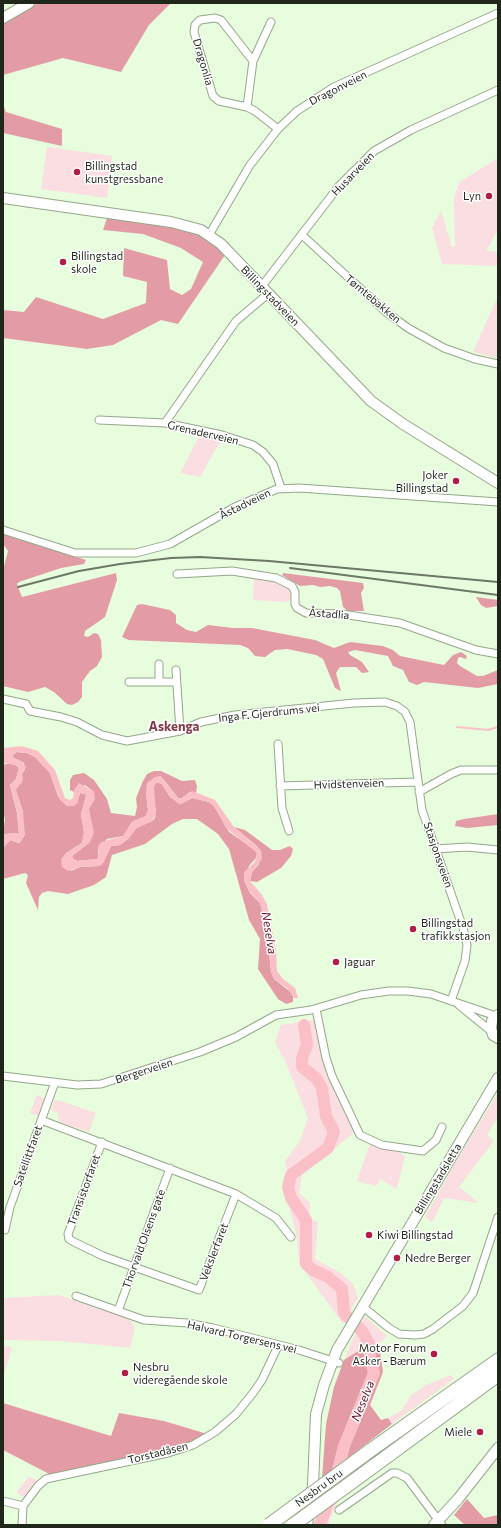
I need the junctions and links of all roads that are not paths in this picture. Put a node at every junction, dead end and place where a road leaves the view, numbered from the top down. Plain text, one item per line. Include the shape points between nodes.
1 (29, 3) edge
2 (498, 14) edge
3 (3, 18) edge
4 (271, 22) dead end
5 (253, 61) junction
6 (498, 90) edge
7 (246, 107) junction
8 (278, 129) junction
9 (3, 198) edge
10 (209, 235) junction
11 (302, 235) junction
12 (265, 290) junction
13 (498, 364) edge
14 (99, 420) dead end
15 (165, 423) junction
16 (498, 483) edge
17 (282, 488) junction
18 (498, 502) edge
19 (3, 530) edge
20 (177, 574) dead end
21 (498, 654) edge
22 (159, 664) dead end
23 (176, 670) dead end
24 (159, 681) junction
25 (129, 682) dead end
26 (176, 682) junction
27 (3, 699) edge
28 (402, 709) joint
29 (180, 731) junction
30 (278, 744) dead end
31 (498, 770) edge
32 (417, 782) junction
33 (280, 786) junction
34 (419, 792) junction
35 (288, 831) dead end
36 (435, 850) junction
37 (498, 850) edge
38 (451, 1001) junction
39 (459, 1005) junction
40 (314, 1009) junction
41 (497, 1016) edge
42 (496, 1038) edge
43 (498, 1069) edge
44 (3, 1076) edge
45 (496, 1080) edge
46 (55, 1082) junction
47 (41, 1120) junction
48 (442, 1127) dead end
49 (102, 1142) junction
50 (170, 1168) junction
51 (236, 1194) junction
52 (3, 1203) edge
53 (9, 1210) junction
54 (498, 1217) edge
55 (5, 1230) dead end
56 (291, 1237) dead end
57 (133, 1267) junction
58 (76, 1296) dead end
59 (363, 1307) junction
60 (118, 1311) junction
61 (278, 1346) junction
62 (498, 1360) edge
63 (336, 1362) junction
64 (498, 1375) edge
65 (498, 1448) edge
66 (3, 1501) edge
67 (23, 1506) junction
68 (339, 1510) dead end
69 (438, 1523) edge
70 (22, 1525) edge
71 (269, 1525) edge
72 (294, 1525) edge
73 (307, 1525) edge

1 - 3 main road
2 - 8 street, Dragonveien via 334,87 314,98
4 - 5 street
5 - 7 street
5 - 7 street, Dragonlia via 225,22 215,18 200,20 195,25 194,32 213,96 219,101
6 - 11 street, Husarveien via 410,130 374,151 339,186
7 - 8 street, Dragonlia
8 - 10 street, Dragonveien via 250,165
9 - 10 main road, Billingstadveien via 171,222 201,230
10 - 12 main road, Billingstadveien
11 - 12 street, Husarveien
11 - 13 street, Tømtebakken via 386,312 408,328 444,348
12 - 15 street, Husarveien via 236,321
12 - 16 main road, Billingstadveien via 371,401
14 - 15 street, Grenaderveien
15 - 17 street, Grenaderveien via 222,435 253,445 273,464
17 - 18 street, Åstadveien
17 - 19 street, Åstadveien via 248,500 170,544 147,551 116,554 75,553
20 - 21 street, Åstadlia via 232,571 276,578 292,586 295,604 306,613 342,614 400,623 476,650
22 - 24 street
23 - 26 street
24 - 25 street
24 - 26 street
26 - 29 street
27 - 29 street, Inga F. Gjerdrums vei via 26,704 30,711 77,722 102,735 117,739 139,739
28 - 29 street, Inga F. Gjerdrums vei via 385,702 277,710 201,722
28 - 32 street, Stasjonsveien via 411,726
30 - 33 street
31 - 34 street via 461,770
32 - 33 street, Hvidstenveien
32 - 34 street, Stasjonsveien
33 - 35 street
34 - 36 street, Stasjonsveien
36 - 37 street via 468,847
36 - 38 street, Stasjonsveien via 467,945 465,961
38 - 39 street
38 - 40 street via 431,994 389,991 361,995
39 - 41 street
39 - 42 street
40 - 46 street, Bergerveien via 276,1015 236,1037 200,1052 111,1082 86,1085
40 - 48 street via 332,1076 360,1136 382,1145 423,1151 436,1140
41 - 42 main road via 491,1024
43 - 45 main road, Billingstadsletta
44 - 46 street, Bergerveien
45 - 59 main road, Billingstadsletta
46 - 47 street, Satellittfaret
47 - 49 street, Transistorfaret
47 - 53 street, Satellittfaret
49 - 50 street, Transistorfaret
49 - 57 street, Transistorfaret via 68,1234 69,1239
50 - 51 street, Transistorfaret
50 - 57 street, Thorvald Olsens gate
51 - 56 street, Transistorfaret via 276,1218
51 - 57 street, Vekslerfaret via 199,1290
52 - 53 street
53 - 55 street, Satellittfaret
54 - 59 street via 473,1293 462,1306 433,1329 415,1336 399,1334
57 - 60 street, Thorvald Olsens gate
58 - 60 street, Halvard Torgersens vei
59 - 63 main road, Billingstadsletta
60 - 61 street, Halvard Torgersens vei via 144,1320 187,1323 212,1328
61 - 63 street, Halvard Torgersens vei
61 - 67 street, Torstadåsen via 253,1394 216,1432 193,1445 168,1453 46,1479
62 - 71 highway, Nesbru bru, bridge
63 - 73 main road via 316,1450
64 - 72 highway, Nesbru bru, bridge
65 - 69 main road
66 - 67 street
67 - 70 street
68 - 69 street via 392,1473 397,1473 407,1478

